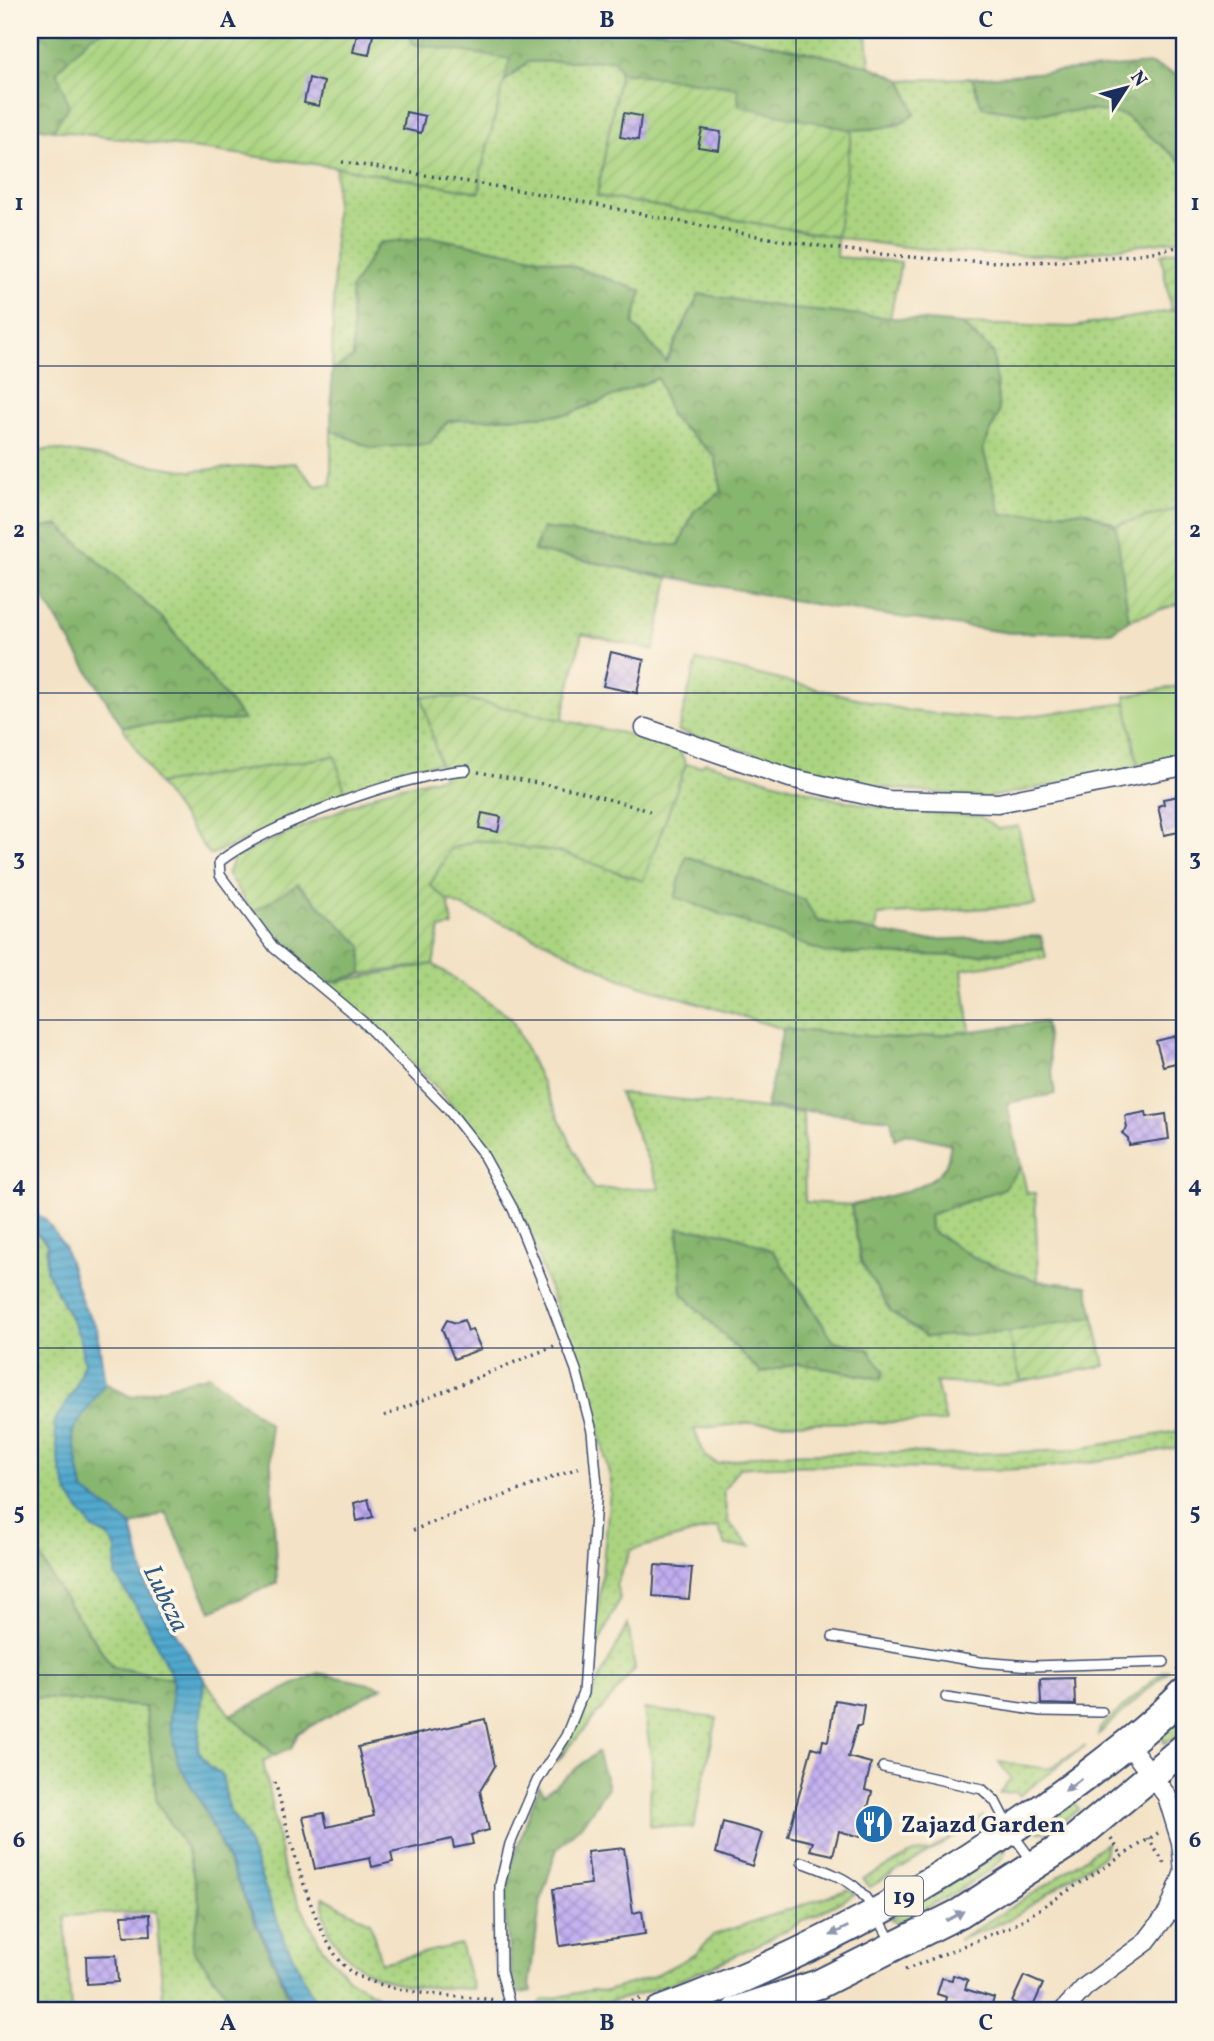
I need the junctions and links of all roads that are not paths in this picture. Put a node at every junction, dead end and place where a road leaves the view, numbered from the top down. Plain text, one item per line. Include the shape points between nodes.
1 (645, 728) dead end
2 (1184, 766) edge
3 (466, 770) road end
4 (833, 1637) dead end
5 (1164, 1662) dead end
6 (1179, 1684) edge
7 (946, 1697) dead end
8 (1102, 1712) dead end
9 (1128, 1744) junction
10 (1184, 1748) edge
11 (883, 1767) dead end
12 (1154, 1776) junction
13 (1011, 1832) junction
14 (802, 1862) dead end
15 (1036, 1867) junction
16 (875, 1912) junction
17 (899, 1959) junction
18 (653, 2004) edge
19 (510, 2007) edge
20 (736, 2011) edge
21 (1063, 2011) edge

1 - 2 street via 790,778 888,800 998,803
3 - 19 lane via 386,786 267,834 219,862 220,875 274,948 362,1021 447,1108 481,1151 513,1209 566,1341 592,1431 597,1485 583,1693 566,1736 537,1781 510,1844 500,1885 502,1971
4 - 5 lane via 1032,1667
6 - 9 highway, 19
7 - 8 lane via 1041,1711
9 - 12 street
9 -> 13 highway, 19
10 - 12 highway, 19
11 - 13 lane via 982,1789 995,1801
12 - 15 highway, 19
12 - 21 street via 1176,1823 1184,1872 1168,1913 1145,1943 1085,1987
13 - 15 lane
13 - 16 highway, 19
14 - 16 lane via 847,1878
17 -> 15 highway, 19 via 960,1913
16 - 17 lane
16 -> 18 highway, 19 via 756,1973
17 - 20 highway, 19

